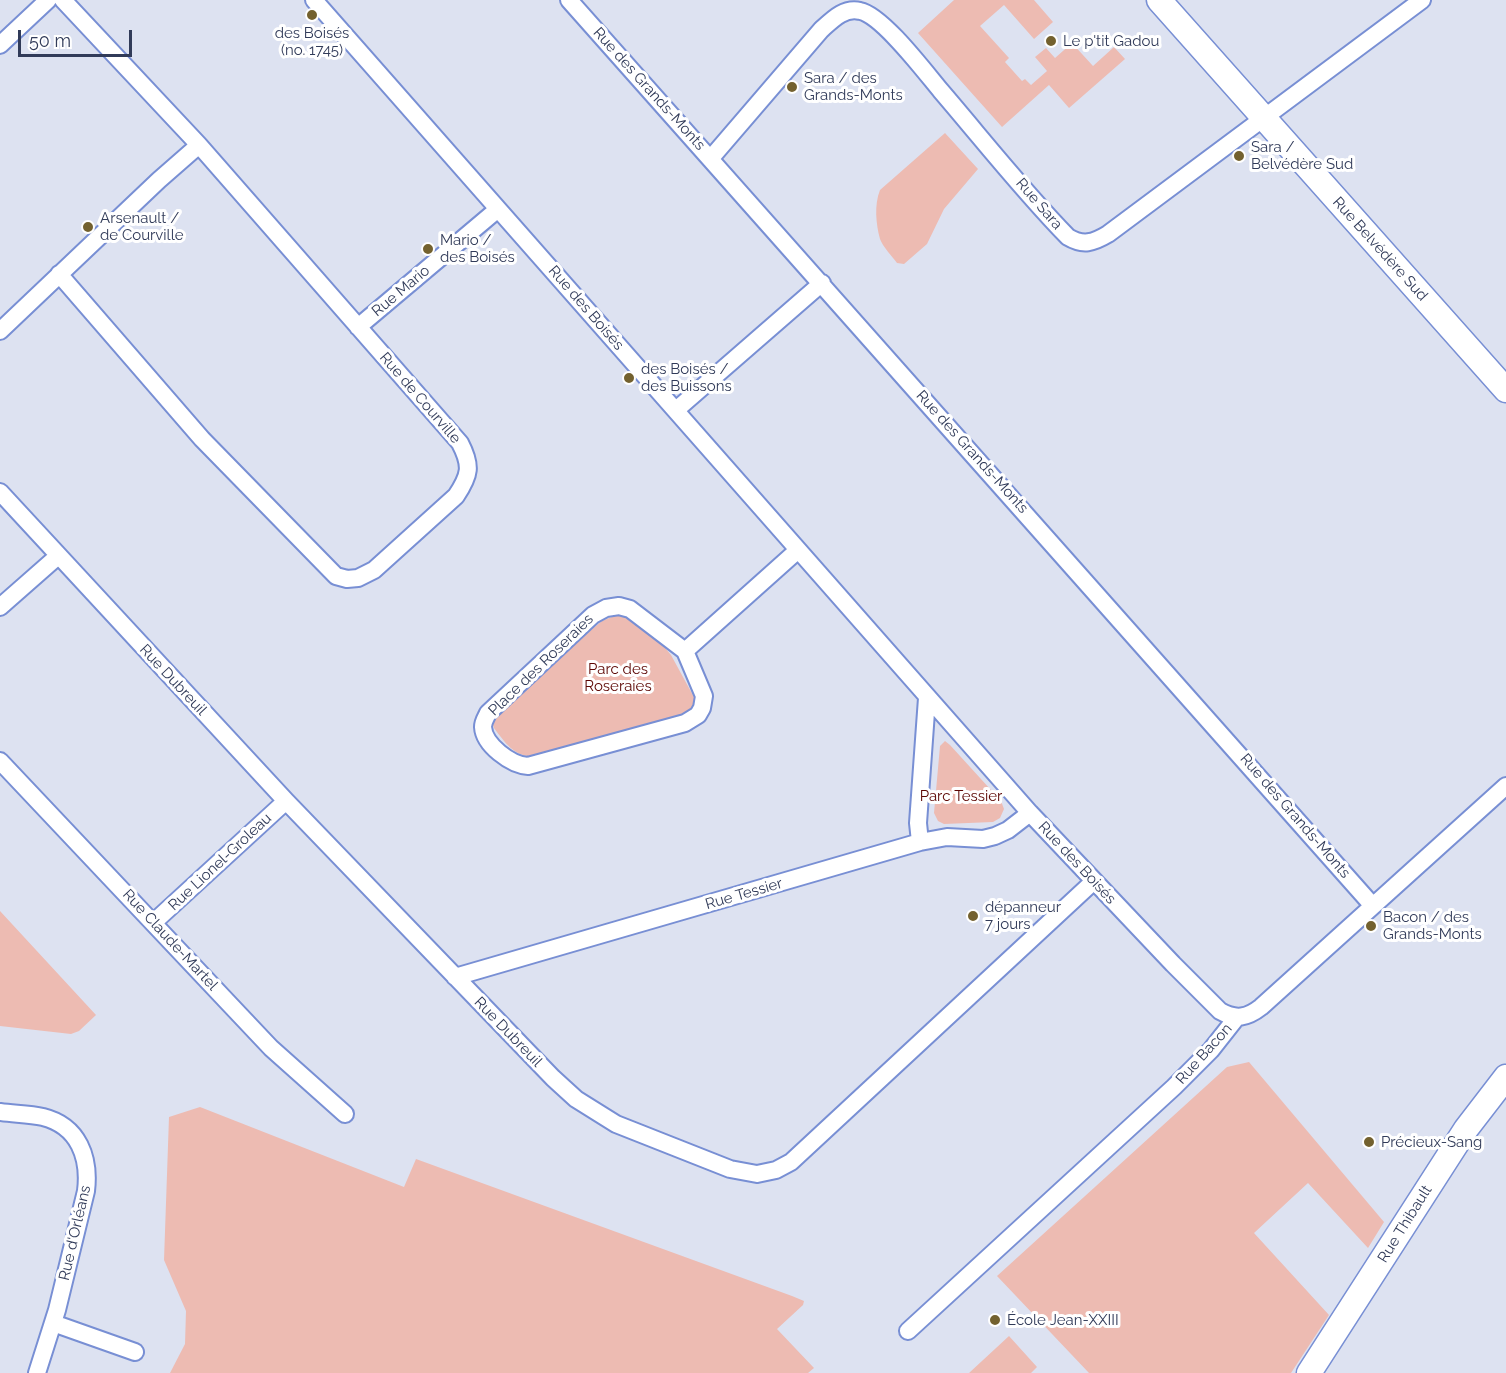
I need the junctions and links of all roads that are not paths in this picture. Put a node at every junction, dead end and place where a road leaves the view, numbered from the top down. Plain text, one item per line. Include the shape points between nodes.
1 (48, 0) edge
2 (63, 0) edge
3 (314, 0) edge
4 (569, 0) edge
5 (1159, 0) edge
6 (1422, 0) edge
7 (0, 45) edge
8 (1263, 117) junction
9 (199, 145) junction
10 (711, 158) junction
11 (498, 208) junction
12 (59, 274) junction
13 (822, 283) junction
14 (358, 327) junction
15 (0, 331) edge
16 (1506, 390) edge
17 (676, 410) junction
18 (0, 492) edge
19 (798, 550) junction
20 (58, 556) junction
21 (0, 607) edge
22 (685, 651) junction
23 (927, 698) junction
24 (0, 761) edge
25 (1506, 786) edge
26 (286, 801) junction
27 (1030, 813) junction
28 (920, 842) junction
29 (1094, 881) junction
30 (1373, 906) junction
31 (154, 922) junction
32 (455, 977) junction
33 (1237, 1017) junction
34 (1506, 1077) edge
35 (0, 1112) edge
36 (345, 1114) dead end
37 (53, 1323) junction
38 (908, 1331) dead end
39 (135, 1352) dead end
40 (37, 1373) edge
41 (1309, 1373) edge

1 - 7 street
2 - 9 street, Rue de Courville
3 - 11 street, Rue des Boisés
4 - 10 street, Rue des Grands-Monts
5 - 8 street, Rue Belvédère Sud
6 - 8 street, Rue Sara
8 - 10 street, Rue Sara via 1108,234 1090,243 1077,242 1057,226 883,25 859,10 836,16 821,30
8 - 16 street, Rue Belvédère Sud
9 - 12 street
9 - 14 street, Rue de Courville
10 - 13 street, Rue des Grands-Monts
11 - 14 street, Rue Mario
11 - 17 street, Rue des Boisés
12 - 14 street, Rue de Courville via 202,439 323,565 347,579 374,570 399,548 456,496 469,470 460,443
12 - 15 street
13 - 17 street
13 - 30 street, Rue des Grands-Monts
17 - 19 street, Rue des Boisés
18 - 20 street, Rue Dubreuil
19 - 22 street
19 - 23 street, Rue des Boisés
20 - 21 street
20 - 26 street, Rue Dubreuil
22 - 22 street, Place des Roseraies via 630,609 619,606 600,610 488,713 483,726 487,739 511,761 528,766 685,723 698,715 704,696
23 - 27 street, Rue des Boisés
23 - 28 street
24 - 31 street, Rue Claude-Martel
25 - 30 street, Rue Bacon
26 - 31 street, Rue Lionel-Groleau
26 - 32 street, Rue Dubreuil
27 - 28 street, Rue Tessier via 995,836
27 - 29 street, Rue des Boisés
28 - 32 street, Rue Tessier
29 - 32 street, Rue Dubreuil via 791,1162 758,1174 730,1169 596,1113 553,1078
29 - 33 street, Rue des Boisés via 1220,1011
30 - 33 street, Rue Bacon via 1261,1007
31 - 36 street, Rue Claude-Martel via 271,1048
33 - 38 street, Rue Bacon via 1190,1071
34 - 41 street, Rue Thibault via 1466,1129
35 - 37 street, Rue d'Orléans via 56,1122 80,1145 86,1160 86,1191
37 - 39 street
37 - 40 street, Rue d'Orléans

